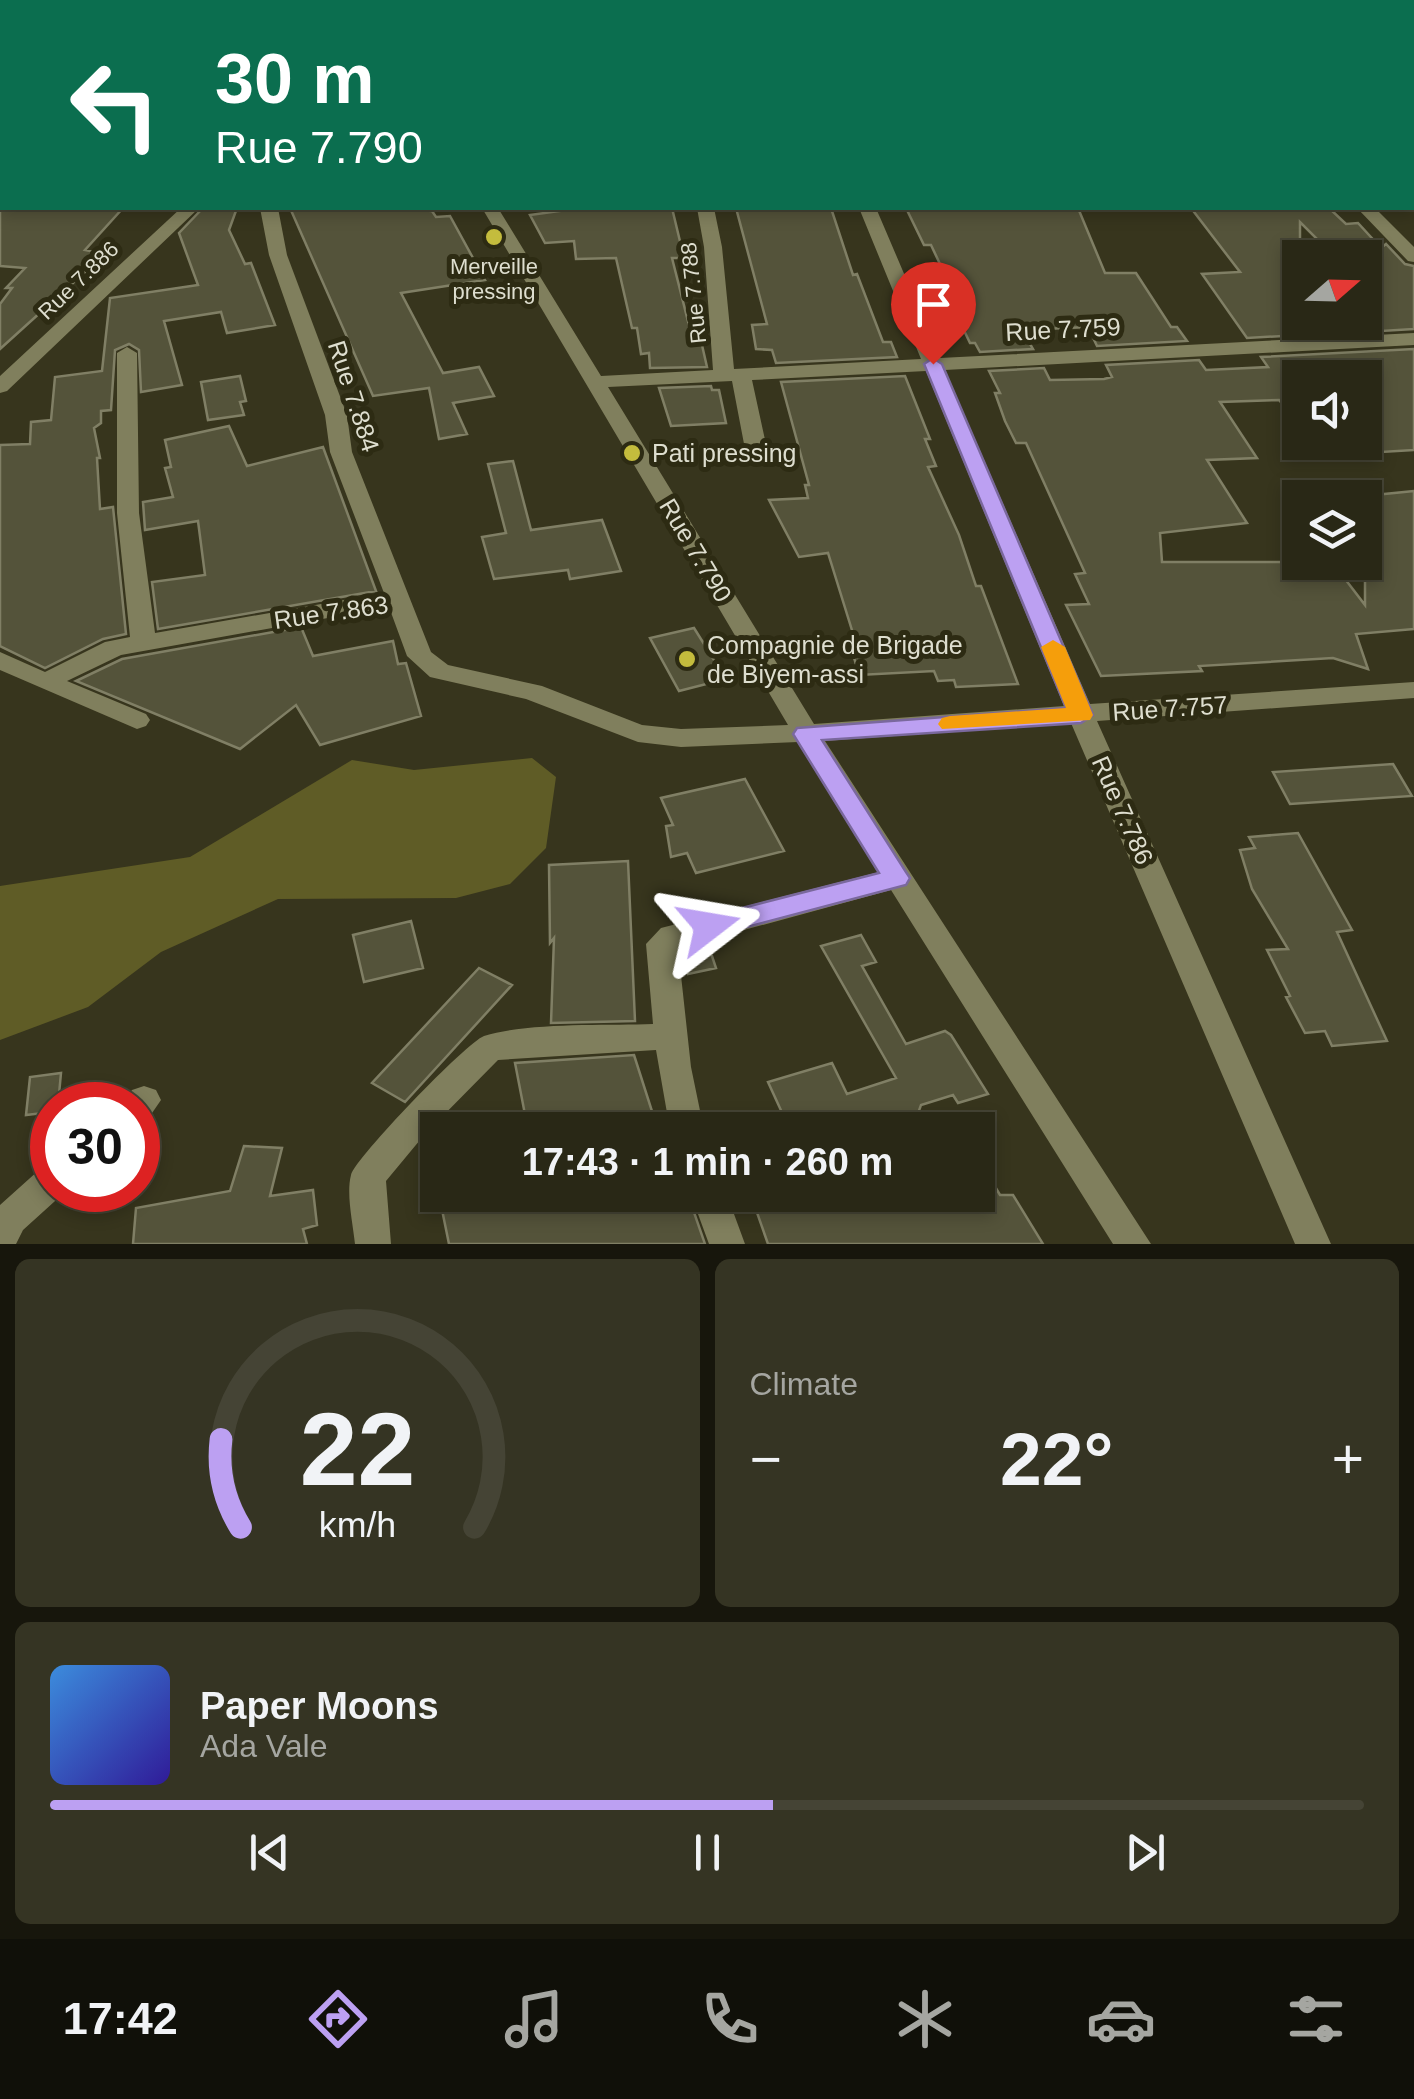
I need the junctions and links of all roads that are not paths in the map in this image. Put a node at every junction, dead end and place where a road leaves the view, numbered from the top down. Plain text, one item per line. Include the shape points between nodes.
1 (188, 210) edge
2 (270, 210) edge
3 (491, 210) edge
4 (705, 210) edge
5 (868, 210) edge
6 (1368, 210) edge
7 (1414, 258) edge
8 (1414, 340) edge
9 (127, 353) dead end
10 (933, 364) junction
11 (733, 374) junction
12 (594, 382) junction
13 (0, 387) edge
14 (756, 449) dead end
15 (398, 598) junction
16 (143, 642) junction
17 (0, 660) edge
18 (46, 682) junction
19 (1414, 690) edge
20 (1081, 715) junction
21 (137, 720) dead end
22 (806, 734) junction
23 (896, 878) junction
24 (670, 1036) junction
25 (684, 1112) edge
26 (30, 1201) edge
27 (715, 1212) edge
28 (0, 1238) edge
29 (373, 1244) edge
30 (726, 1244) edge
31 (1132, 1244) edge
32 (1312, 1244) edge

1 - 13 street, Rue 7.886
2 - 15 street, Rue 7.884 via 278,255 336,415 341,452
3 - 12 street, Rue 7.790
4 - 11 street, Rue 7.788
5 - 10 street, Rue 7.786
6 - 7 street
8 - 10 street, Rue 7.759
9 - 16 street via 128,514
10 - 11 street, Rue 7.759
10 - 20 street, Rue 7.786
11 - 12 street, Rue 7.759
11 - 14 street, Rue 7.788
12 - 22 street, Rue 7.790
15 - 16 street, Rue 7.863
15 - 22 street, Rue 7.863 via 420,656 440,672 533,692 638,733
16 - 18 street, Rue 7.863 via 114,648
17 - 18 street
18 - 21 street
19 - 20 street, Rue 7.757
20 - 22 street, Rue 7.757
20 - 32 street, Rue 7.786
22 - 23 street, Rue 7.790
23 - 24 street via 672,936 662,944 661,958
23 - 31 street, Rue 7.790
24 - 25 street
24 - 29 street via 489,1048 368,1177
26 - 28 street
27 - 30 street

